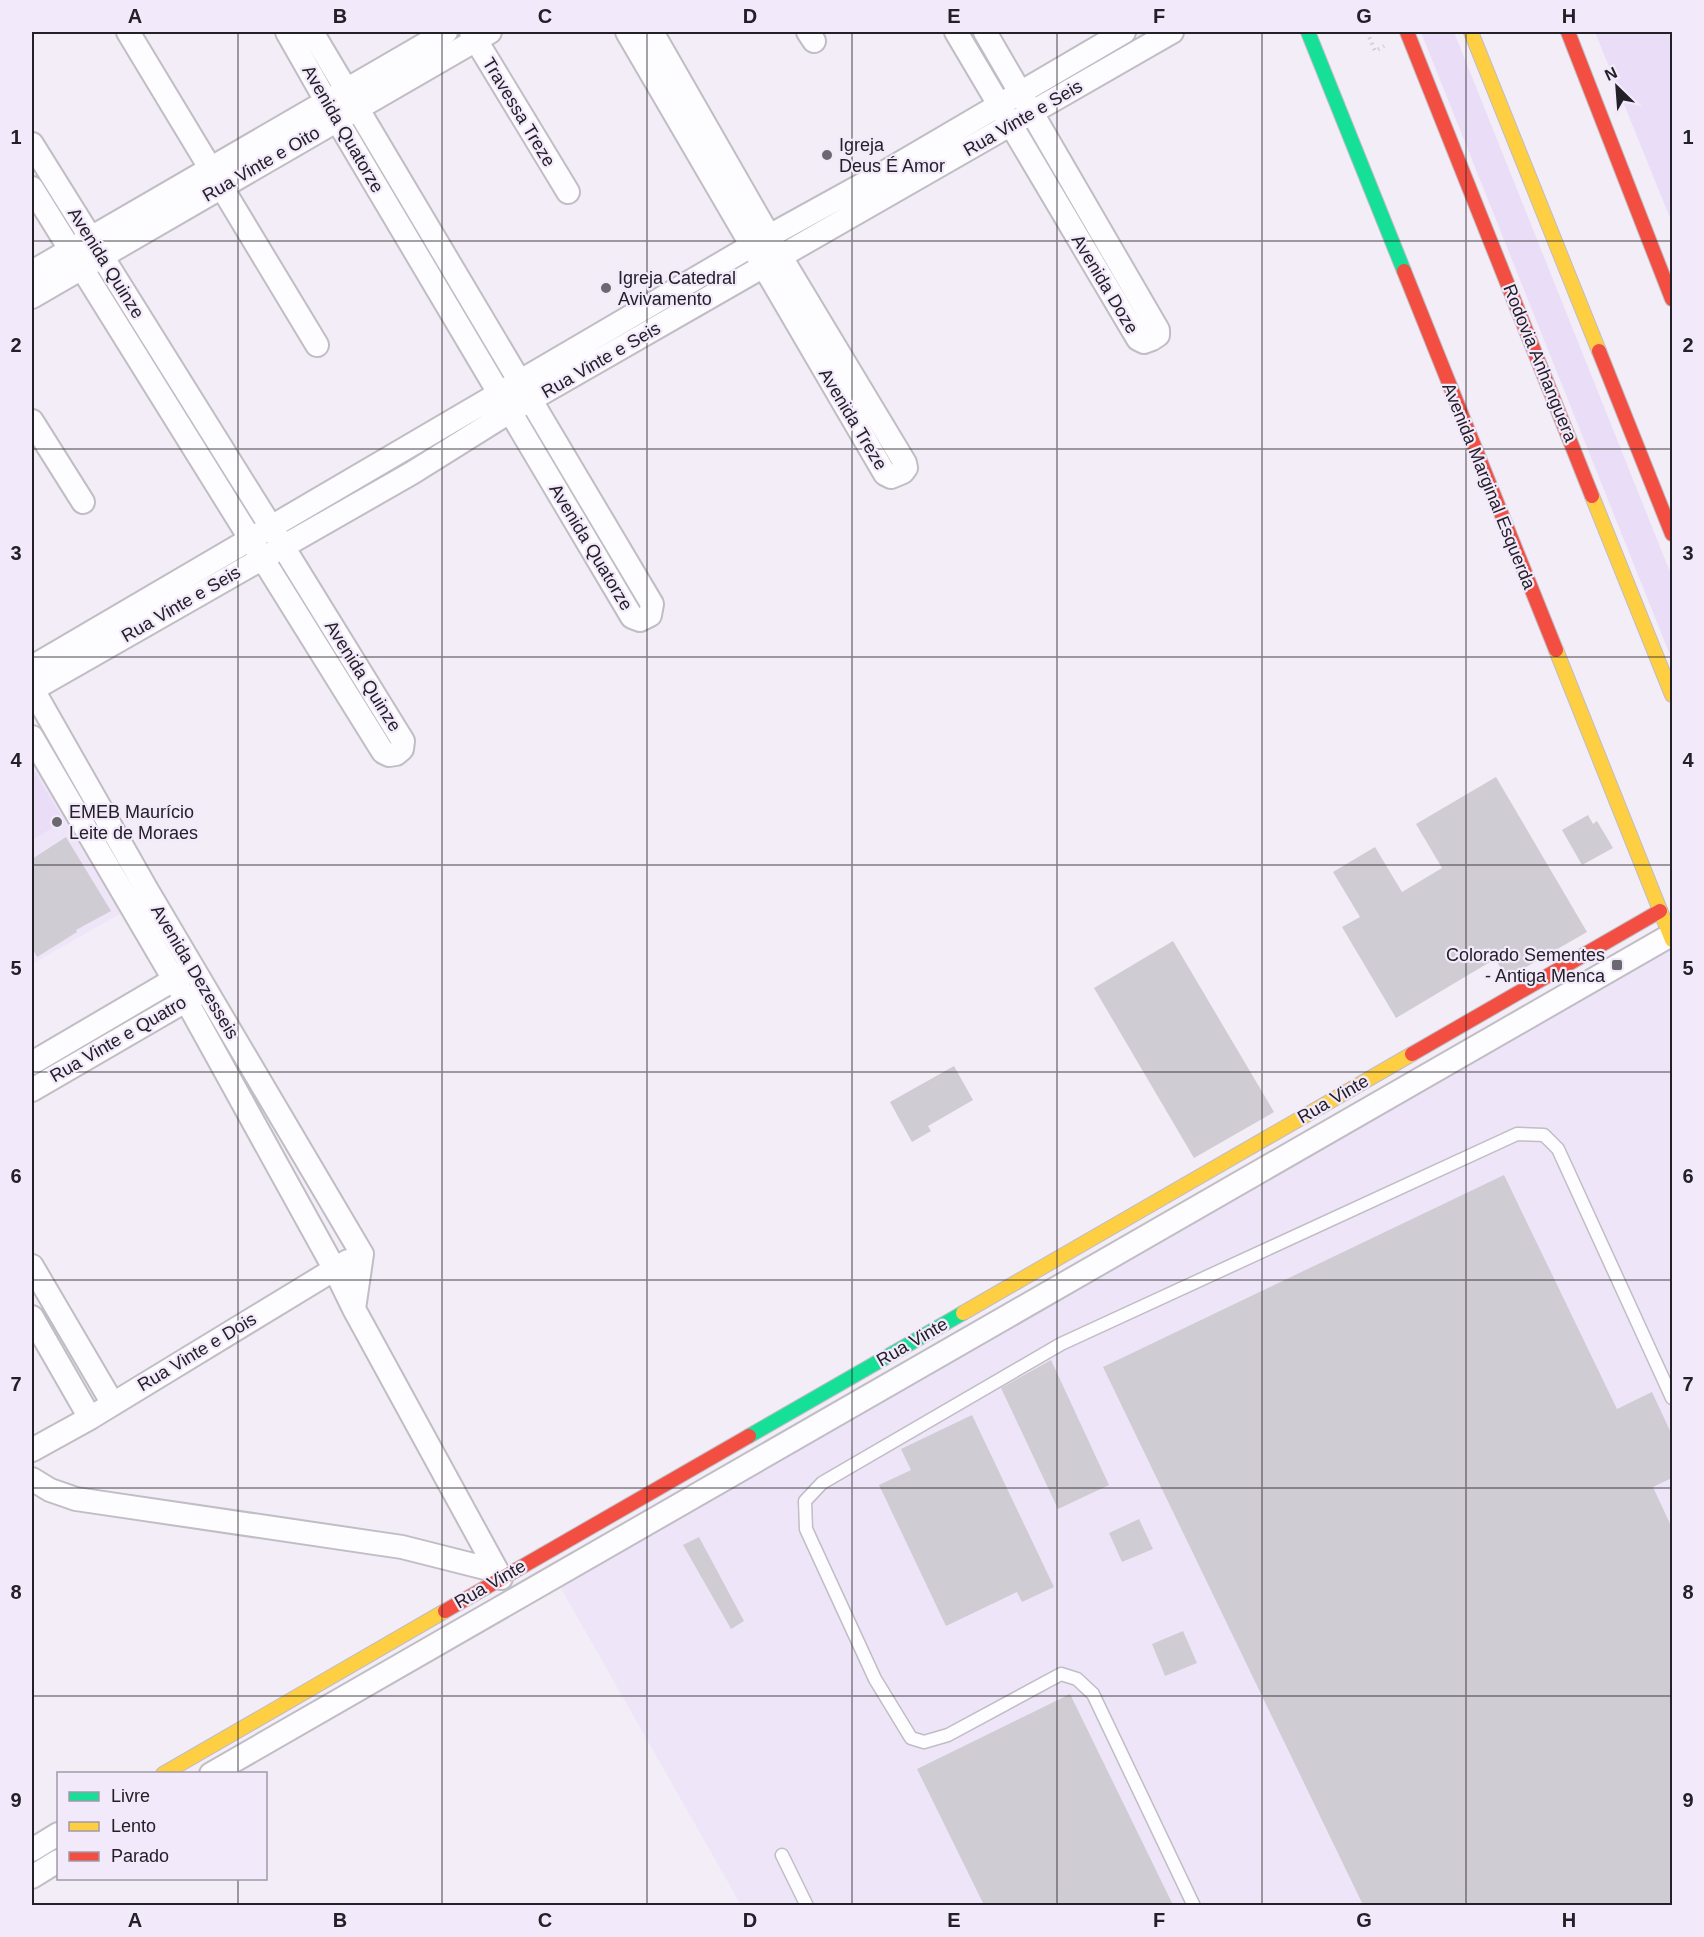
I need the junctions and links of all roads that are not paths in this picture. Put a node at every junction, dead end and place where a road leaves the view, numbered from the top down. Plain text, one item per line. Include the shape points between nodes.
1 (129, 32) edge
2 (287, 32) edge
3 (312, 32) edge
4 (446, 32) edge
5 (627, 32) edge
6 (652, 32) edge
7 (956, 32) edge
8 (985, 32) edge
9 (1124, 32) edge
10 (1172, 32) edge
11 (1308, 32) edge
12 (1407, 32) edge
13 (1471, 32) edge
14 (1568, 32) edge
15 (479, 34) edge
16 (1021, 92) junction
17 (351, 99) junction
18 (999, 105) junction
19 (331, 111) junction
20 (1032, 113) junction
21 (1011, 125) junction
22 (942, 138) junction
23 (32, 144) edge
24 (953, 158) junction
25 (216, 177) junction
26 (32, 188) edge
27 (568, 192) dead end
28 (760, 240) junction
29 (96, 247) junction
30 (1116, 257) junction
31 (74, 259) junction
32 (772, 262) junction
33 (1096, 269) junction
34 (32, 272) edge
35 (32, 297) edge
36 (1672, 299) edge
37 (317, 345) dead end
38 (515, 397) junction
39 (32, 421) edge
40 (574, 496) junction
41 (83, 502) dead end
42 (1672, 534) edge
43 (267, 543) junction
44 (32, 683) edge
45 (1672, 695) edge
46 (32, 737) edge
47 (1660, 911) junction
48 (1672, 937) edge
49 (194, 969) junction
50 (174, 980) junction
51 (206, 989) junction
52 (186, 1000) junction
53 (32, 1063) edge
54 (32, 1090) edge
55 (362, 1254) junction
56 (32, 1266) edge
57 (334, 1268) junction
58 (354, 1309) junction
59 (32, 1317) edge
60 (1672, 1398) edge
61 (113, 1404) junction
62 (90, 1418) junction
63 (32, 1450) edge
64 (32, 1479) edge
65 (499, 1575) junction
66 (166, 1772) edge
67 (213, 1772) edge
68 (57, 1835) edge
69 (32, 1850) edge
70 (782, 1855) dead end
71 (57, 1862) edge
72 (32, 1877) edge
73 (807, 1905) edge
74 (1194, 1905) edge

1 - 25 street
2 - 19 street, Avenida Quatorze
3 - 17 street, Avenida Quatorze
4 - 17 street, Rua Vinte e Oito
5 - 28 street, Avenida Treze
6 - 28 street, Avenida Treze
7 - 18 street, Avenida Doze
8 - 16 street, Avenida Doze
9 - 16 street, Rua Vinte e Seis
10 - 20 street, Rua Vinte e Seis
11 - 47 main road, Avenida Marginal Esquerda
12 - 45 main road, Rodovia Anhanguera
13 - 42 main road
14 - 36 main road
15 - 17 street, Rua Vinte e Oito
15 - 27 street, Travessa Treze
16 - 18 street, Rua Vinte e Seis
16 - 20 street, Avenida Doze
17 - 19 street, Rua Vinte e Oito
17 - 38 street, Avenida Quatorze
18 - 21 street, Avenida Doze
18 - 22 street, Rua Vinte e Seis
19 - 25 street, Rua Vinte e Oito
19 - 38 street, Avenida Quatorze
20 - 21 street, Rua Vinte e Seis
20 - 30 street, Avenida Doze
21 - 24 street, Rua Vinte e Seis
21 - 33 street, Avenida Doze
22 - 24 street
22 - 28 street, Rua Vinte e Seis
23 - 29 street, Avenida Quinze
24 - 32 street, Rua Vinte e Seis
25 - 29 street, Rua Vinte e Oito
25 - 37 street
26 - 31 street, Avenida Quinze
28 - 32 street, Avenida Treze
28 - 38 street, Rua Vinte e Seis
29 - 31 street, Rua Vinte e Oito
29 - 43 street, Avenida Quinze
30 - 33 street
30 - 33 street, Avenida Doze via 1158,330 1152,339 1138,339
31 - 34 street, Rua Vinte e Oito
31 - 35 street, Rua Vinte e Oito
31 - 43 street, Avenida Quinze
32 - 32 street, Avenida Treze via 885,474 899,474 905,470 905,463
32 - 38 street, Rua Vinte e Seis
38 - 40 street, Avenida Quatorze
38 - 43 street, Rua Vinte e Seis
39 - 41 street
40 - 40 street, Avenida Quatorze via 632,617 640,620 650,615 652,604
43 - 43 street, Avenida Quinze via 383,752 388,756 396,754 402,749 402,741
43 - 44 street, Rua Vinte e Seis
44 - 49 street, Avenida Dezesseis
46 - 50 street, Avenida Dezesseis
47 - 48 main road, Avenida Marginal Esquerda
47 - 65 main road, Rua Vinte
48 - 67 street, Rua Vinte
49 - 50 street, Rua Vinte e Quatro
49 - 51 street, Avenida Dezesseis
50 - 52 street, Avenida Dezesseis
50 - 53 street, Rua Vinte e Quatro
51 - 52 street, Rua Vinte e Quatro
51 - 55 street, Avenida Dezesseis
52 - 54 street, Rua Vinte e Quatro
52 - 57 street, Avenida Dezesseis
55 - 57 street, Rua Vinte e Dois
55 - 58 street
56 - 61 street
57 - 58 street, Avenida Dezesseis
57 - 61 street, Rua Vinte e Dois
58 - 65 street, Avenida Dezesseis
59 - 62 street
60 - 74 lane via 1558,1149 1544,1136 1516,1134 1061,1344 822,1483 805,1501 806,1529 875,1679 911,1738 924,1742 948,1735 1061,1674 1077,1679 1093,1694
61 - 62 street, Rua Vinte e Dois
62 - 63 street, Rua Vinte e Dois
64 - 65 street via 76,1499 402,1547
65 - 66 main road, Rua Vinte
68 - 69 street
70 - 73 lane
71 - 72 street

